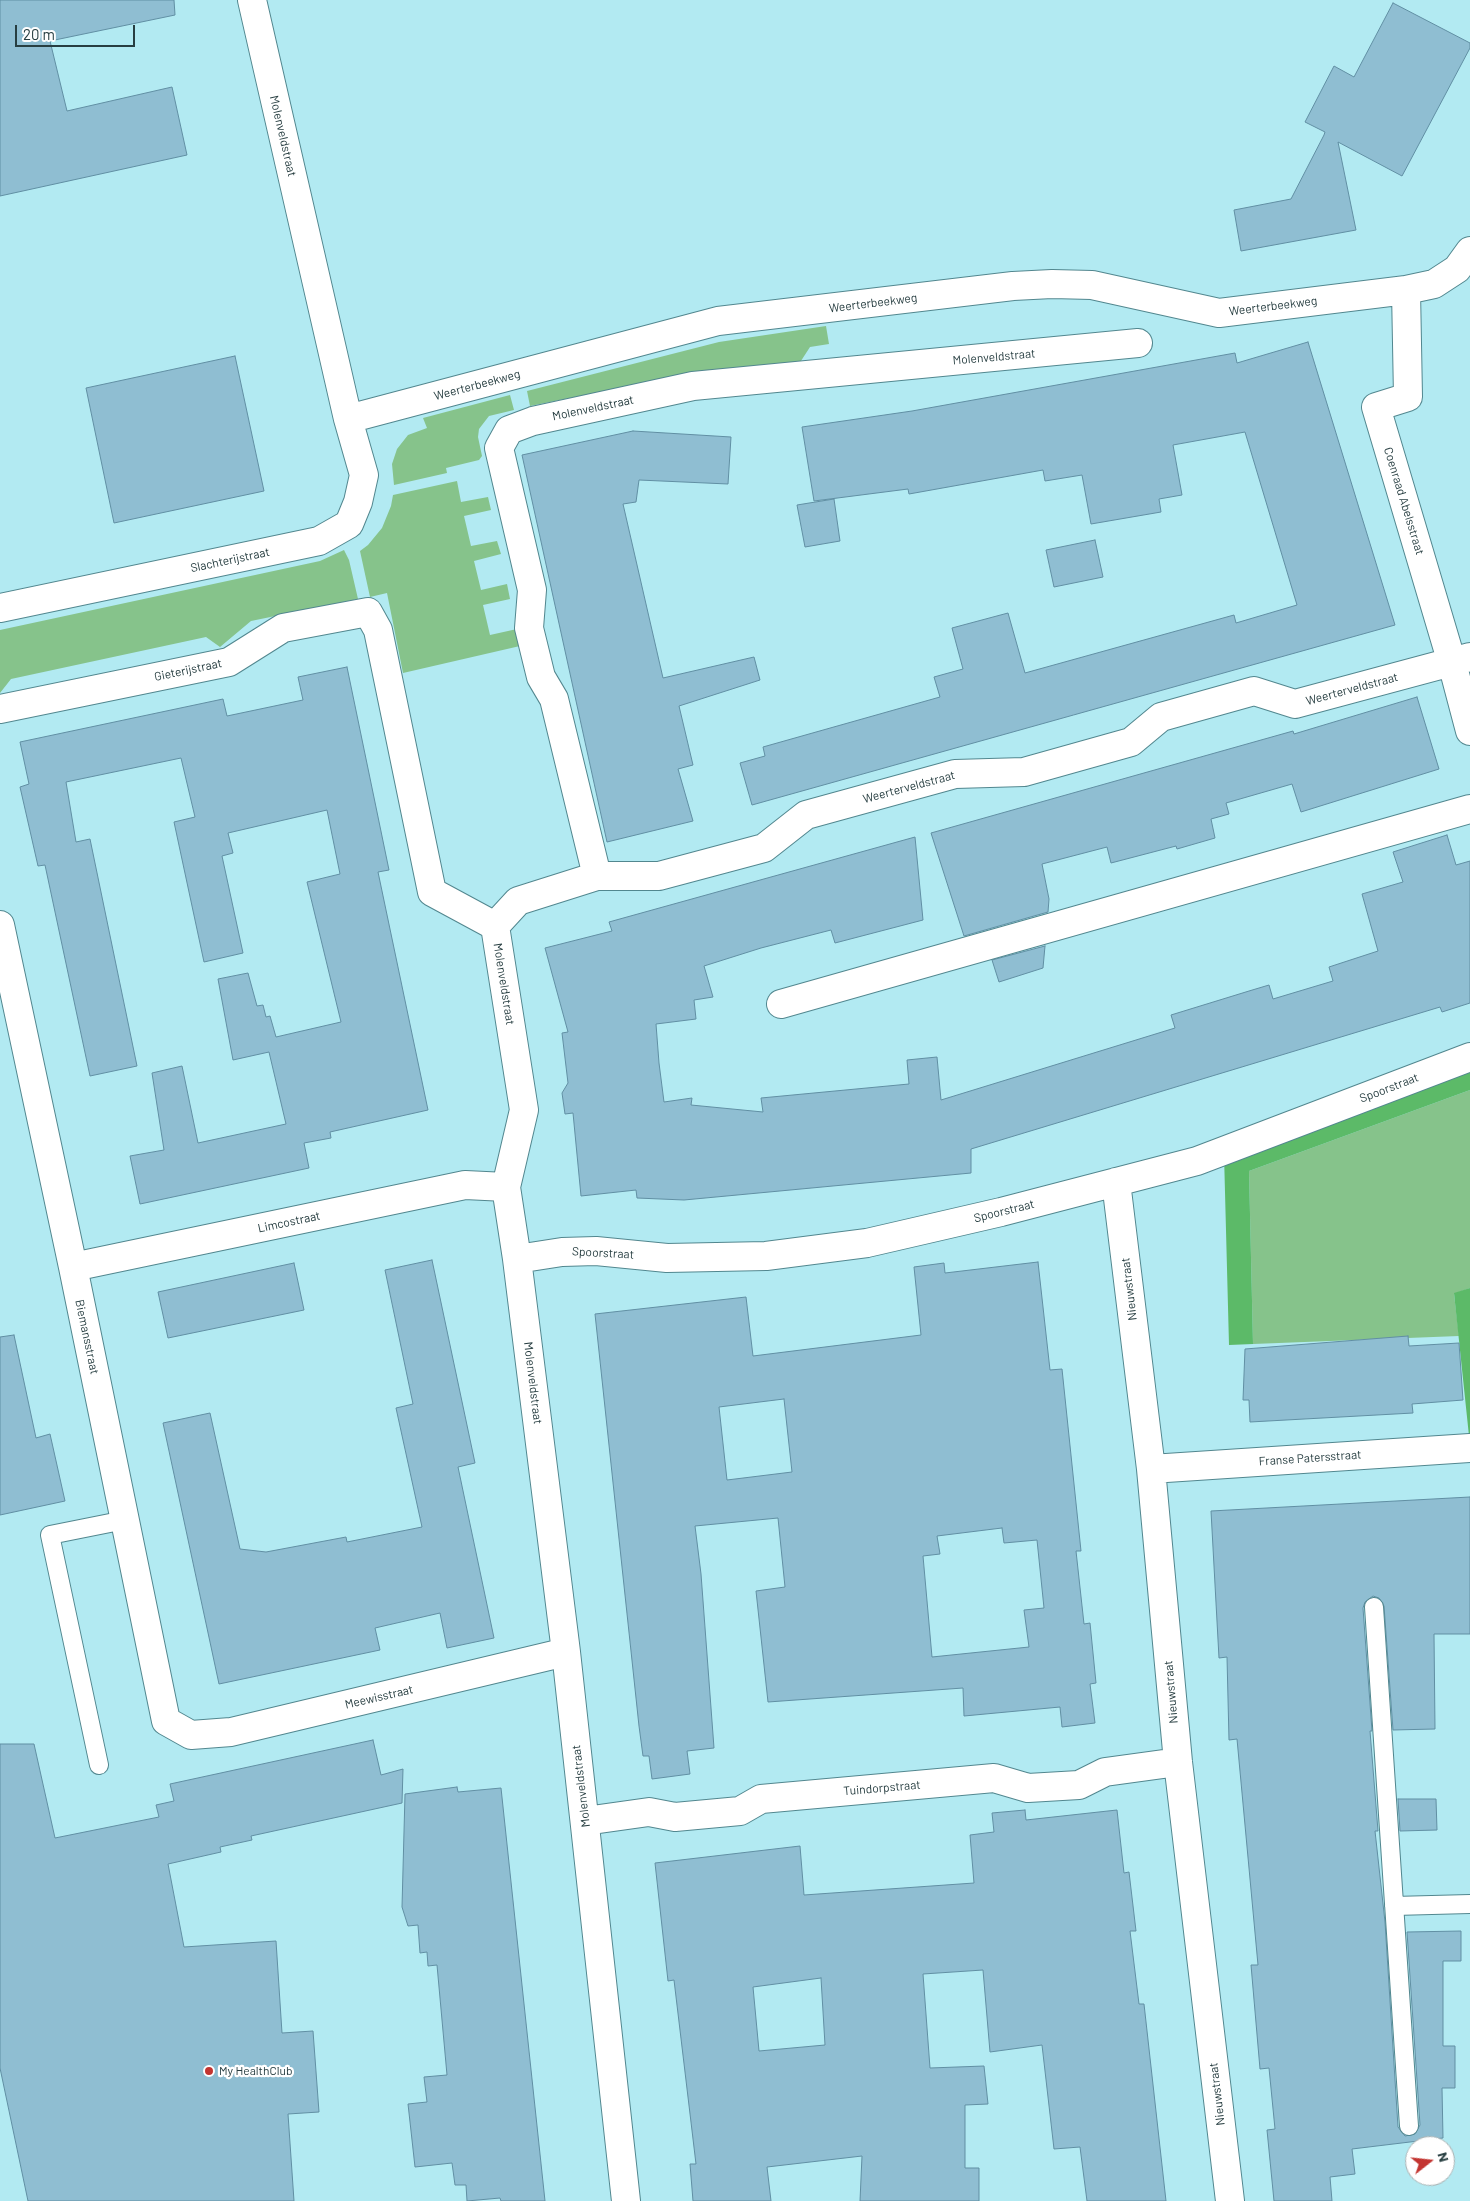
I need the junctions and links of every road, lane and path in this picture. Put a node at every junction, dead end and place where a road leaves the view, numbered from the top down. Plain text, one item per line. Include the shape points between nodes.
1 (252, 0) edge
2 (1470, 251) edge
3 (1406, 290) junction
4 (1138, 344) dead end
5 (348, 419) junction
6 (0, 608) edge
7 (368, 612) joint
8 (1461, 660) edge
9 (0, 709) edge
10 (1470, 731) edge
11 (1470, 809) edge
12 (597, 876) junction
13 (0, 926) edge
14 (495, 926) junction
15 (781, 1004) dead end
16 (1470, 1056) edge
17 (1116, 1182) junction
18 (506, 1187) junction
19 (517, 1259) junction
20 (73, 1267) junction
21 (1470, 1448) edge
22 (1151, 1469) junction
23 (125, 1520) junction
24 (1374, 1608) dead end
25 (566, 1652) junction
26 (191, 1735) joint
27 (1178, 1762) junction
28 (99, 1765) dead end
29 (586, 1820) junction
30 (1470, 1904) edge
31 (1394, 1906) junction
32 (1409, 2126) dead end
33 (626, 2201) edge
34 (1230, 2201) edge

1 - 5 street, Molenveldstraat
2 - 3 street, Weerterbeekweg via 1457,269 1434,284
3 - 5 street, Weerterbeekweg via 1218,312 1092,285 1052,284 718,321
3 - 8 street, Coenraad Abelsstraat via 1408,397 1376,407
4 - 12 street, Molenveldstraat via 693,386 533,421 509,430 499,448 532,590 529,628 541,677 554,699
5 - 6 street, Slachterijstraat via 364,475 358,502 349,524 319,541
7 - 9 street, Gieterijstraat via 283,628 229,662
7 - 14 street, Molenveldstraat via 378,630 432,892
8 - 10 street, Coenraad Abelsstraat
8 - 12 street, Weerterveldstraat via 1295,704 1254,691 1161,716 1131,742 1024,772 955,774 806,815 764,848 659,876
11 - 15 street
12 - 14 street, Weerterveldstraat via 518,901
13 - 20 street, Biemansstraat
14 - 18 street, Molenveldstraat via 524,1110
16 - 17 street, Spoorstraat via 1197,1161
17 - 19 street, Spoorstraat via 866,1243 766,1256 667,1258 596,1251
17 - 22 street, Nieuwstraat
18 - 19 street, Molenveldstraat
18 - 20 street, Limcostraat via 465,1185
19 - 25 street, Molenveldstraat
20 - 23 street, Biemansstraat
21 - 22 street, Franse Patersstraat
22 - 27 street, Nieuwstraat
23 - 26 street, Biemansstraat via 166,1721
23 - 28 lane via 50,1535
24 - 31 lane
25 - 26 street, Meewisstraat via 231,1732
25 - 29 street, Molenveldstraat
27 - 29 street, Tuindorpstraat via 1104,1772 1079,1784 1028,1788 994,1778 761,1799 740,1811 675,1816 649,1812
27 - 34 street, Nieuwstraat
29 - 33 street, Molenveldstraat
30 - 31 lane
31 - 32 lane

